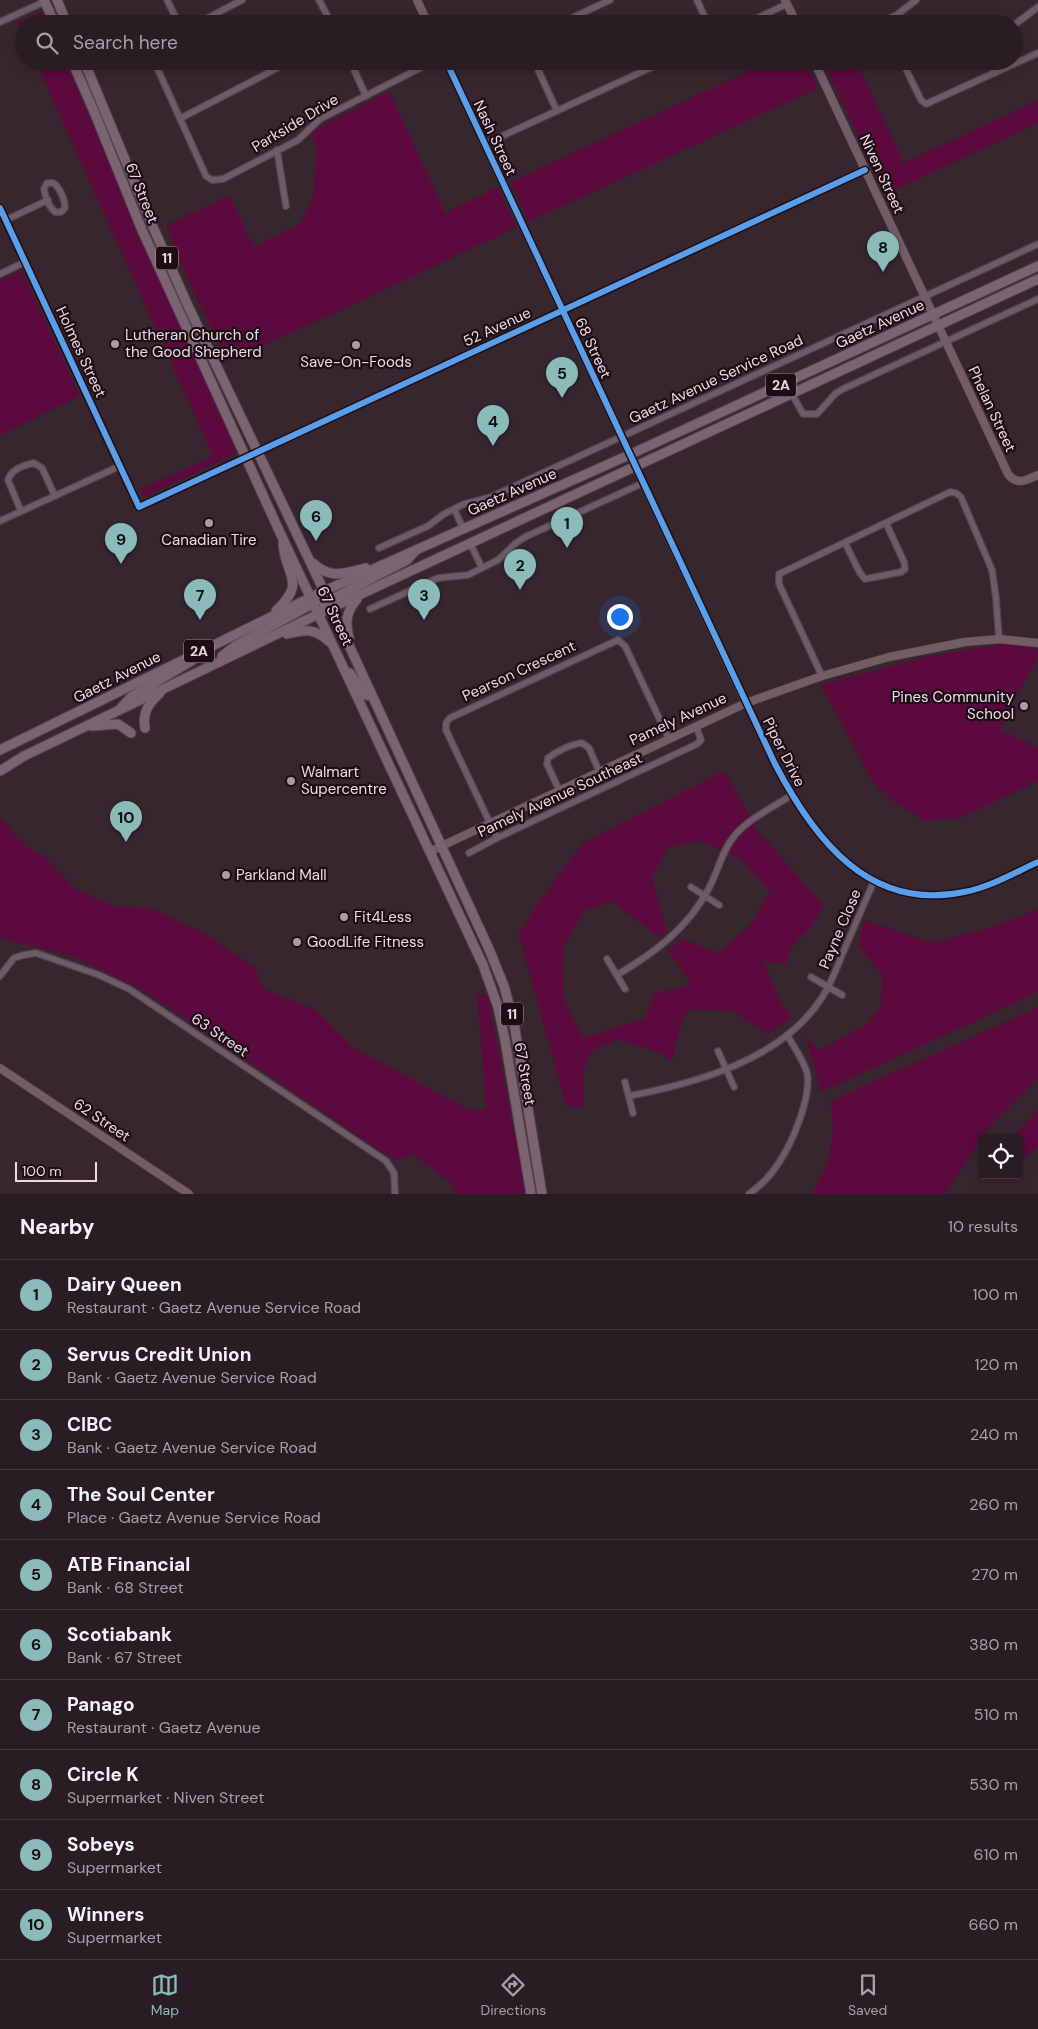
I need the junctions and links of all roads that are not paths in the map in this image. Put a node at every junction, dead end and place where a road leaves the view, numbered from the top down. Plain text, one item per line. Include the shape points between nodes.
1 (45, 0) edge
2 (57, 0) edge
3 (167, 0) edge
4 (242, 0) edge
5 (319, 0) edge
6 (610, 0) edge
7 (697, 0) edge
8 (916, 0) edge
9 (420, 1) edge
10 (786, 2) edge
11 (1038, 7) edge
12 (51, 15) edge
13 (64, 15) edge
14 (174, 15) edge
15 (213, 15) edge
16 (327, 15) edge
17 (425, 15) edge
18 (578, 15) edge
19 (704, 15) edge
20 (762, 15) edge
21 (792, 15) edge
22 (896, 15) edge
23 (1023, 18) edge
24 (0, 22) edge
25 (1038, 53) edge
26 (1023, 60) edge
27 (76, 70) edge
28 (88, 70) edge
29 (158, 70) edge
30 (274, 70) edge
31 (354, 70) edge
32 (417, 70) edge
33 (450, 70) edge
34 (538, 70) edge
35 (646, 70) edge
36 (818, 70) edge
37 (906, 70) edge
38 (994, 70) edge
39 (1001, 70) edge
40 (995, 73) junction
41 (366, 96) junction
42 (557, 111) junction
43 (181, 118) junction
44 (485, 144) junction
45 (277, 150) junction
46 (865, 170) junction
47 (48, 200) junction
48 (286, 206) dead end
49 (0, 208) edge
50 (6, 220) junction
51 (522, 224) joint
52 (1038, 244) edge
53 (25, 262) junction
54 (1038, 266) edge
55 (0, 274) edge
56 (1038, 279) edge
57 (924, 296) junction
58 (1038, 299) edge
59 (562, 311) junction
60 (933, 315) junction
61 (938, 326) junction
62 (946, 342) junction
63 (792, 394) junction
64 (621, 436) junction
65 (257, 452) junction
66 (630, 455) junction
67 (246, 457) junction
68 (120, 466) junction
69 (635, 466) junction
70 (1038, 476) edge
71 (642, 483) junction
72 (55, 496) junction
73 (139, 507) joint
74 (454, 509) junction
75 (21, 511) junction
76 (0, 521) edge
77 (886, 523) junction
78 (462, 528) junction
79 (282, 537) junction
80 (470, 543) junction
81 (845, 543) junction
82 (419, 547) junction
83 (379, 548) dead end
84 (308, 559) junction
85 (381, 566) junction
86 (482, 568) junction
87 (324, 591) junction
88 (360, 595) junction
89 (312, 600) junction
90 (330, 605) junction
91 (370, 609) dead end
92 (319, 614) junction
93 (272, 616) junction
94 (999, 639) junction
95 (263, 641) junction
96 (1038, 643) edge
97 (333, 645) junction
98 (201, 650) junction
99 (351, 650) junction
100 (343, 665) junction
101 (206, 668) junction
102 (822, 676) junction
103 (166, 687) junction
104 (372, 696) junction
105 (746, 703) junction
106 (361, 704) junction
107 (120, 710) junction
108 (696, 726) junction
109 (84, 727) junction
110 (145, 728) dead end
111 (131, 733) dead end
112 (669, 739) junction
113 (0, 750) edge
114 (400, 758) junction
115 (0, 771) edge
116 (600, 771) junction
117 (559, 790) junction
118 (792, 795) junction
119 (490, 823) junction
120 (497, 838) junction
121 (441, 846) junction
122 (431, 851) junction
123 (469, 853) dead end
124 (1038, 862) edge
125 (874, 882) junction
126 (691, 887) dead end
127 (705, 896) junction
128 (720, 905) dead end
129 (608, 959) dead end
130 (617, 975) junction
131 (0, 976) edge
132 (811, 976) dead end
133 (828, 986) junction
134 (625, 989) dead end
135 (842, 995) dead end
136 (787, 1035) junction
137 (718, 1051) dead end
138 (0, 1068) edge
139 (726, 1070) junction
140 (625, 1082) dead end
141 (734, 1087) dead end
142 (629, 1096) junction
143 (633, 1113) dead end
144 (189, 1194) edge
145 (395, 1194) edge
146 (531, 1194) edge
147 (542, 1194) edge
148 (749, 1194) edge

1 - 12 main road
1 - 24 street
2 - 13 main road
3 - 14 street
4 - 15 street
5 - 16 street
6 - 18 street
7 - 19 street
8 - 22 street
9 - 17 street
10 - 20 street
10 - 21 street
11 - 23 street
25 - 26 street
27 - 67 main road, 67 Street / 11 via 142,230
28 - 65 main road, 67 Street / 11 via 161,245
29 - 43 street, Parkside Drive
30 - 43 street
31 - 41 street
32 - 41 street, Parkside Drive
33 - 44 street, Nash Street
34 - 42 street
35 - 42 street
36 - 46 street, Niven Street
37 - 40 street via 920,100 926,104
38 - 40 street
39 - 40 street
41 - 45 street, Parkside Drive via 320,119 298,140
42 - 44 street
43 - 45 street, Parkside Drive via 206,176 212,180 223,179
44 - 51 street, Nash Street
45 - 48 street
46 - 57 street, Niven Street
46 - 59 street, 52 Avenue
47 - 47 street via 55,212 65,208 57,185 53,183 44,189
47 - 50 street
49 - 50 street, Holmes Street
50 - 53 street, Holmes Street
51 - 59 street, 68 Street
52 - 57 street, Gaetz Avenue Service Road
53 - 55 street
53 - 68 street, Holmes Street
54 - 60 main road, Gaetz Avenue / 2A
56 - 61 main road, Gaetz Avenue / 2A
57 - 60 street, Niven Street
57 - 64 street, Gaetz Avenue Service Road
58 - 62 street
59 - 64 street, 68 Street
59 - 65 street, 52 Avenue
60 - 61 street, Niven Street
60 - 66 main road, Gaetz Avenue / 2A
61 - 62 street, Phelan Street
61 - 63 main road, Gaetz Avenue / 2A
62 - 63 street via 840,391 817,414 803,414
62 - 70 street, Phelan Street via 1010,477 1019,482
63 - 69 main road, Gaetz Avenue / 2A
64 - 66 street, 68 Street
64 - 74 street, Gaetz Avenue Service Road via 491,497
65 - 67 street, 52 Avenue
65 - 84 main road, 67 Street / 11
66 - 69 street, Piper Drive
66 - 78 main road, Gaetz Avenue / 2A
67 - 73 street, 52 Avenue
67 - 79 main road, 67 Street / 11
68 - 72 street
68 - 73 street, Holmes Street
69 - 71 street, Piper Drive
69 - 80 main road, Gaetz Avenue / 2A
71 - 86 street via 525,537 498,560
71 - 105 street, Piper Drive
72 - 75 street
72 - 75 street via 40,466 28,464 12,473 8,480
74 - 78 street
74 - 83 street, Gaetz Avenue Service Road via 428,526
75 - 76 street
77 - 81 street
77 - 81 street via 904,562 905,569 901,572 865,579
77 - 94 street via 950,492 960,495 992,570
78 - 82 main road, Gaetz Avenue / 2A
79 - 89 main road, 67 Street / 11
79 - 93 main road via 293,590
80 - 86 street
80 - 88 main road, Gaetz Avenue / 2A
81 - 102 street via 778,576
82 - 85 main road, Gaetz Avenue / 2A
82 - 90 main road via 407,560
84 - 85 main road via 320,570 331,574
84 - 87 main road, 67 Street / 11
85 - 87 main road, Gaetz Avenue / 2A
86 - 91 street via 464,576 438,578
87 - 89 main road
87 - 90 main road, 67 Street / 11
88 - 90 main road, Gaetz Avenue / 2A
88 - 99 main road via 350,607 346,619
89 - 92 main road, 67 Street / 11
89 - 93 main road, Gaetz Avenue / 2A
89 - 101 main road
90 - 92 main road
90 - 99 main road, 67 Street / 11
92 - 95 main road, Gaetz Avenue / 2A
92 - 97 main road, 67 Street / 11
93 - 98 main road, Gaetz Avenue / 2A
94 - 96 street, Pamely Avenue
94 - 102 street, Pamely Avenue via 925,649
95 - 97 main road via 311,630
95 - 101 main road, Gaetz Avenue / 2A
97 - 100 main road, 67 Street / 11
98 - 107 main road via 195,659 131,697
98 - 113 main road, Gaetz Avenue / 2A
99 - 104 main road, 67 Street / 11
100 - 104 main road via 365,695
100 - 106 main road, 67 Street / 11
101 - 103 main road, Gaetz Avenue / 2A
102 - 105 street, Pamely Avenue
103 - 107 main road, Gaetz Avenue / 2A
103 - 110 main road via 146,709
104 - 114 main road, 67 Street / 11
105 - 108 street, Pamely Avenue
105 - 118 street, Piper Drive
106 - 114 main road via 371,710 388,744
106 - 122 main road, 67 Street / 11
107 - 109 main road, 2A
108 - 112 street, Pamely Avenue
108 - 120 street, Pamely Avenue Southeast via 701,740 698,744
109 - 111 main road via 115,724
109 - 115 main road, 2A
112 - 116 street, Pamely Avenue
112 - 119 street, Pearson Crescent via 625,646 618,640 476,705 450,718 446,728
114 - 121 main road, 67 Street / 11
116 - 117 street, Pamely Avenue
116 - 117 street via 585,744 577,744 552,755 547,764
117 - 119 street, Pamely Avenue
118 - 125 street, Piper Drive via 833,851
118 - 127 street via 750,821 736,834
119 - 120 street, Pearson Crescent
119 - 121 street, Pamely Avenue
120 - 123 street, Pamely Avenue Southeast
121 - 122 street, Pamely Avenue
121 - 147 main road, 67 Street / 11 via 504,986 514,1023
122 - 146 main road, 67 Street / 11 via 483,965 498,1007
124 - 125 street, Piper Drive via 981,887 954,894 917,895
125 - 133 street, Payne Close
126 - 127 street
127 - 128 street
127 - 130 street via 685,923 665,942
129 - 130 street
130 - 134 street
131 - 145 street, 63 Street via 18,956 36,953 129,989 386,1161 395,1179
132 - 133 street, Payne Close
133 - 135 street, Payne Close
133 - 136 street, Payne Close via 812,1011
136 - 139 street, Payne Close
136 - 148 street via 807,1073 805,1099 782,1157 766,1179
137 - 139 street
138 - 144 street, 62 Street
139 - 141 street
139 - 142 street, Payne Close via 681,1085
140 - 142 street
142 - 143 street

